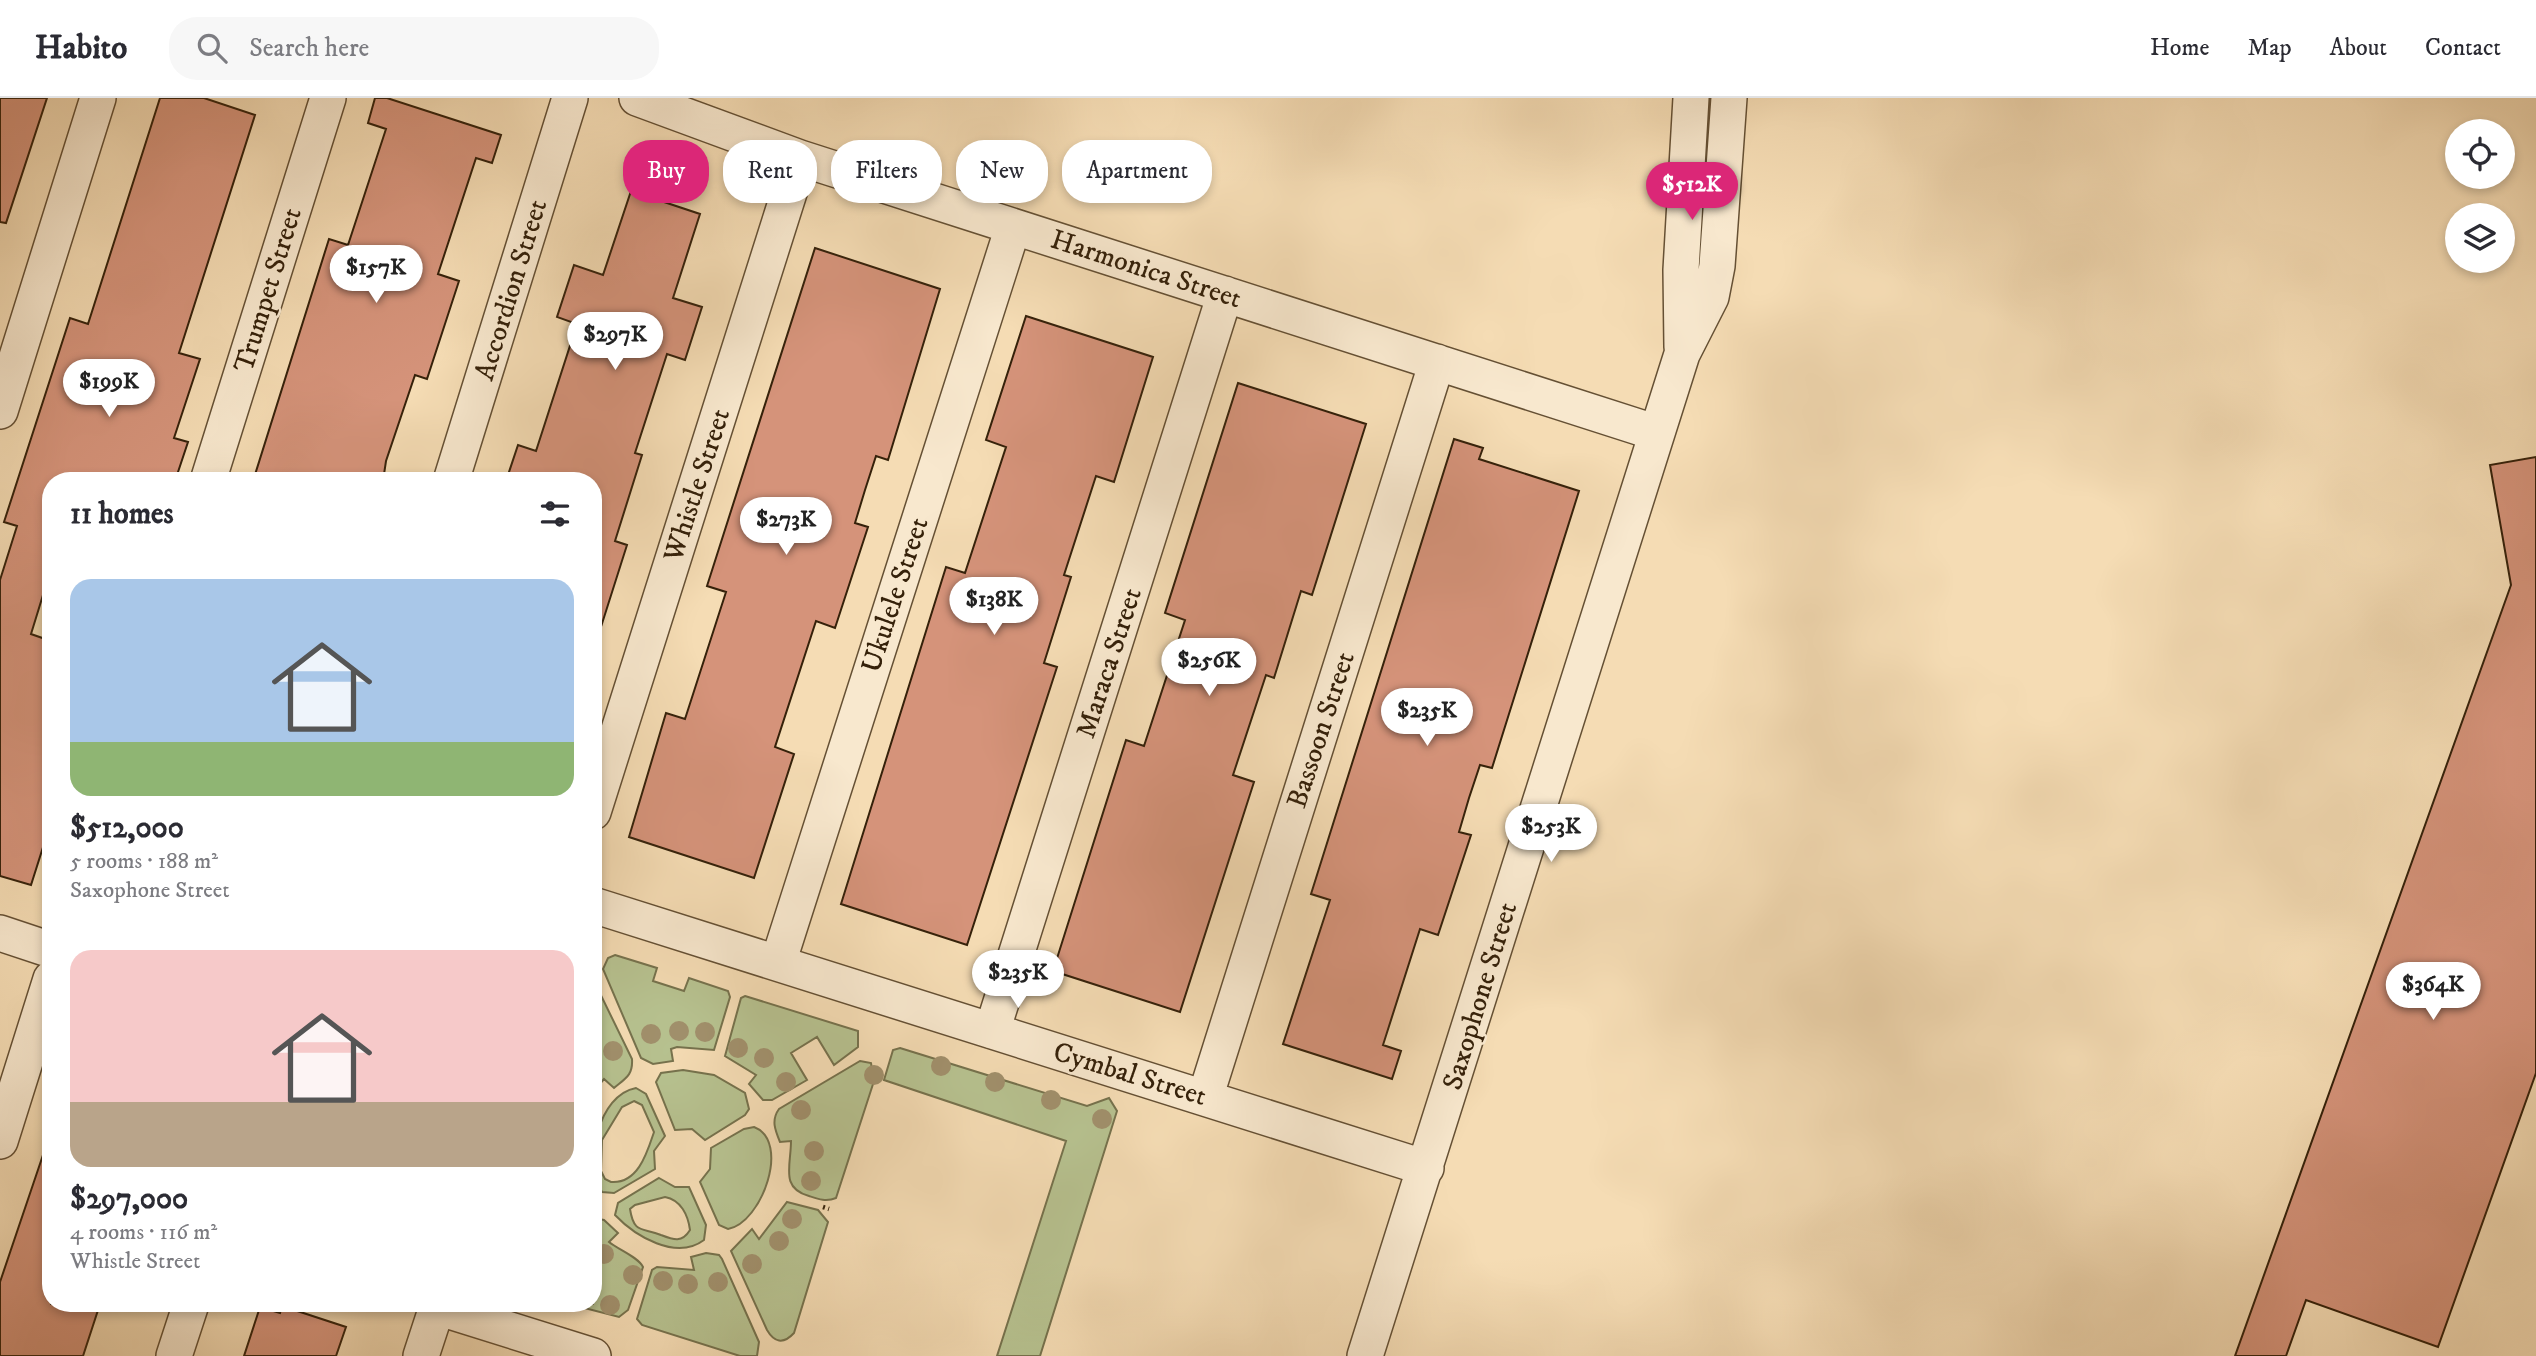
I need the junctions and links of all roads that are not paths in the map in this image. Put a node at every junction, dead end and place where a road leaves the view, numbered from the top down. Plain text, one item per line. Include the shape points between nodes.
1 (98, 98) edge
2 (328, 98) edge
3 (570, 98) edge
4 (637, 98) edge
5 (1692, 98) edge
6 (1729, 98) edge
7 (751, 140) edge
8 (817, 163) edge
9 (786, 203) edge
10 (1013, 226) junction
11 (1225, 294) junction
12 (1682, 354) junction
13 (1437, 362) junction
14 (0, 411) edge
15 (1657, 433) junction
16 (211, 472) edge
17 (454, 472) edge
18 (602, 784) edge
19 (602, 908) edge
20 (0, 933) edge
21 (42, 947) edge
22 (778, 963) junction
23 (42, 1008) edge
24 (992, 1031) junction
25 (1205, 1098) junction
26 (0, 1141) edge
27 (1426, 1168) junction
28 (188, 1312) edge
29 (435, 1312) edge
30 (458, 1312) edge
31 (174, 1356) edge
32 (421, 1356) edge
33 (593, 1356) edge
34 (1364, 1356) edge

1 - 14 street
2 - 16 street, Trumpet Street
3 - 17 street, Accordion Street
4 - 7 street, Harmonica Street
5 - 12 street, Saxophone Street via 1681,270
6 - 12 street, Saxophone Street via 1712,297
8 - 10 street, Harmonica Street
9 - 18 street, Whistle Street
10 - 11 street, Harmonica Street
10 - 22 street, Ukulele Street
11 - 13 street, Harmonica Street
11 - 24 street, Maraca Street
12 - 15 street, Saxophone Street
13 - 15 street, Harmonica Street
13 - 25 street, Bassoon Street
15 - 27 street, Saxophone Street
19 - 22 street, Cymbal Street
20 - 21 street
22 - 24 street, Cymbal Street
23 - 26 street
24 - 25 street, Cymbal Street
25 - 27 street, Cymbal Street
27 - 34 street, Saxophone Street
28 - 31 street
29 - 32 street
30 - 33 street

